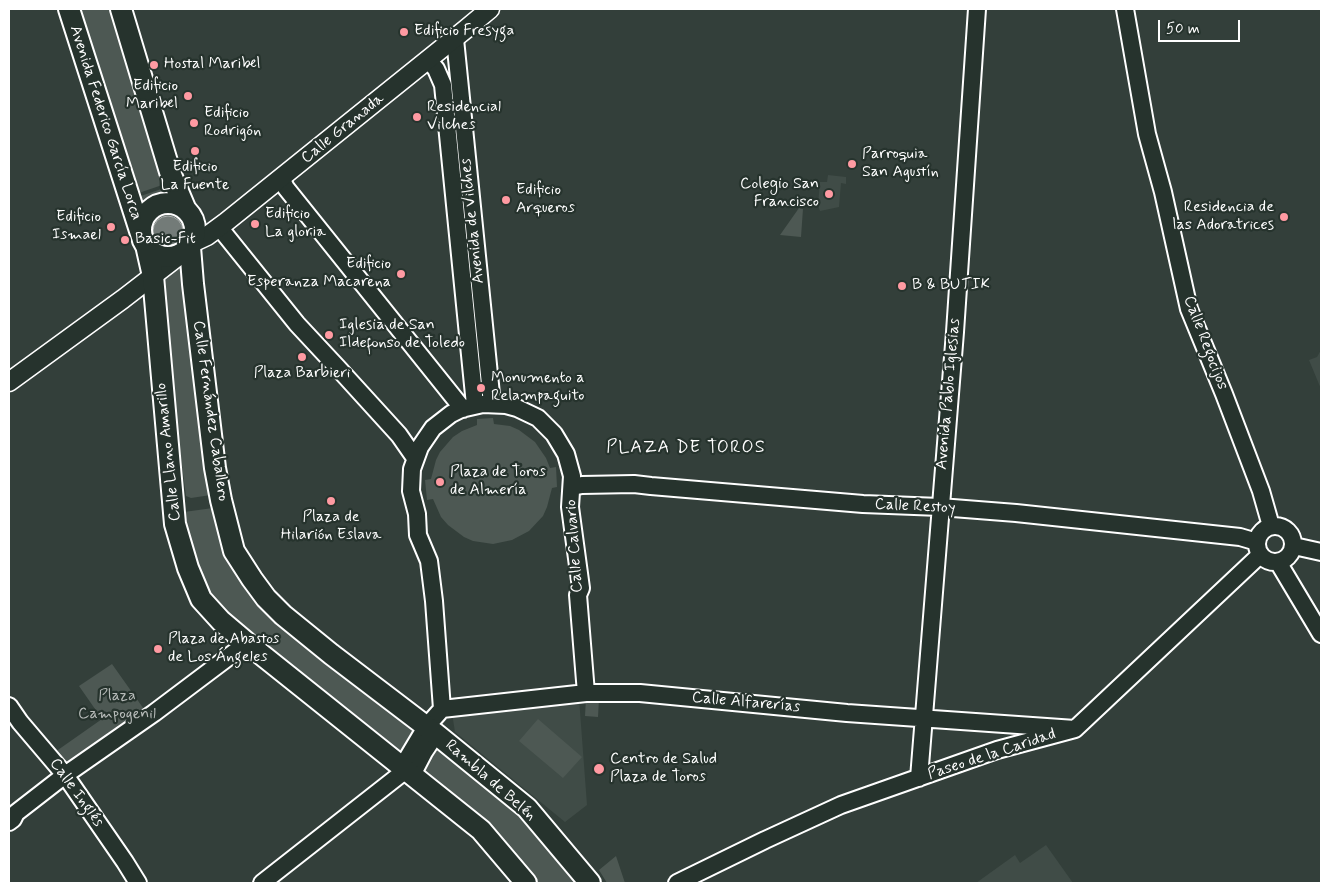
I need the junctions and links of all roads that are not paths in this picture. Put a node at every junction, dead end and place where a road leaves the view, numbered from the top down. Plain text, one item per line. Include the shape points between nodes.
1 (69, 9) edge
2 (121, 9) edge
3 (490, 9) edge
4 (977, 9) edge
5 (1125, 9) edge
6 (455, 39) junction
7 (428, 60) junction
8 (281, 178) junction
9 (185, 208) junction
10 (219, 227) junction
11 (144, 241) junction
12 (187, 248) junction
13 (153, 276) junction
14 (9, 382) edge
15 (492, 404) junction
16 (469, 407) junction
17 (415, 458) junction
18 (572, 487) junction
19 (940, 507) junction
20 (1271, 526) junction
21 (1294, 546) junction
22 (1258, 548) junction
23 (1321, 552) edge
24 (1278, 562) junction
25 (1321, 634) edge
26 (247, 643) junction
27 (586, 693) junction
28 (9, 706) edge
29 (442, 709) junction
30 (924, 719) junction
31 (14, 726) edge
32 (1075, 729) junction
33 (431, 731) junction
34 (407, 771) junction
35 (65, 775) junction
36 (918, 778) junction
37 (11, 819) edge
38 (138, 883) edge
39 (262, 883) edge
40 (526, 883) edge
41 (590, 883) edge
42 (677, 883) edge

1 - 11 main road, Avenida Federico García Lorca
2 - 9 main road
3 - 6 main road, Calle Granada
4 - 19 street, Avenida Pablo Iglesias
5 - 20 street, Calle Regocijos via 1147,134 1190,309 1261,492
6 - 7 main road, Calle Granada
6 - 15 street, Avenida de Vilches
7 - 8 main road, Calle Granada
7 - 16 street, Avenida de Vilches via 443,85
8 - 10 main road, Calle Granada
8 - 16 street
9 - 11 main road via 170,203 153,207 143,219
9 - 12 main road via 195,225
10 - 12 main road, Calle Granada
10 - 17 street via 297,324 399,435
11 - 12 main road via 160,256 171,257
11 - 13 main road, Calle Llano Amarillo
12 - 13 main road, Calle Granada
12 - 33 main road, Calle Fernández Caballero via 215,468 234,551 266,598 283,615
13 - 14 main road, Calle Granada
13 - 26 main road, Calle Llano Amarillo via 175,524 201,599
15 - 16 street, Calle Calvario
15 - 18 street, Calle Calvario via 528,412 547,425 566,454
16 - 17 street via 451,414 433,428
17 - 29 street via 411,492 418,535 429,561
18 - 19 street, Calle Restoy via 634,484 862,504
18 - 27 street, Calle Calvario via 570,507 581,588 578,595
19 - 22 street, Calle Restoy via 1240,537
19 - 30 street, Avenida Pablo Iglesias
20 - 21 street via 1285,528
20 - 22 street via 1262,531
21 - 23 street
21 - 24 street via 1288,558
22 - 24 street via 1267,561
22 - 32 street, Paseo de la Caridad
24 - 25 street
26 - 34 main road, Calle Llano Amarillo
26 - 35 street
27 - 29 street, Calle Alfarerías
27 - 30 street, Calle Alfarerías via 640,693
28 - 31 street, Calle Inglés
29 - 33 street
30 - 32 street, Calle Alfarerías
30 - 36 street, Avenida Pablo Iglesias
31 - 35 street, Calle Inglés
32 - 36 street, Paseo de la Caridad via 997,750
33 - 34 street
33 - 41 main road, Rambla de Belén via 527,808
34 - 39 street
34 - 40 main road via 481,830
35 - 37 street
35 - 38 street, Calle Inglés
36 - 42 street, Paseo de la Caridad via 841,805

